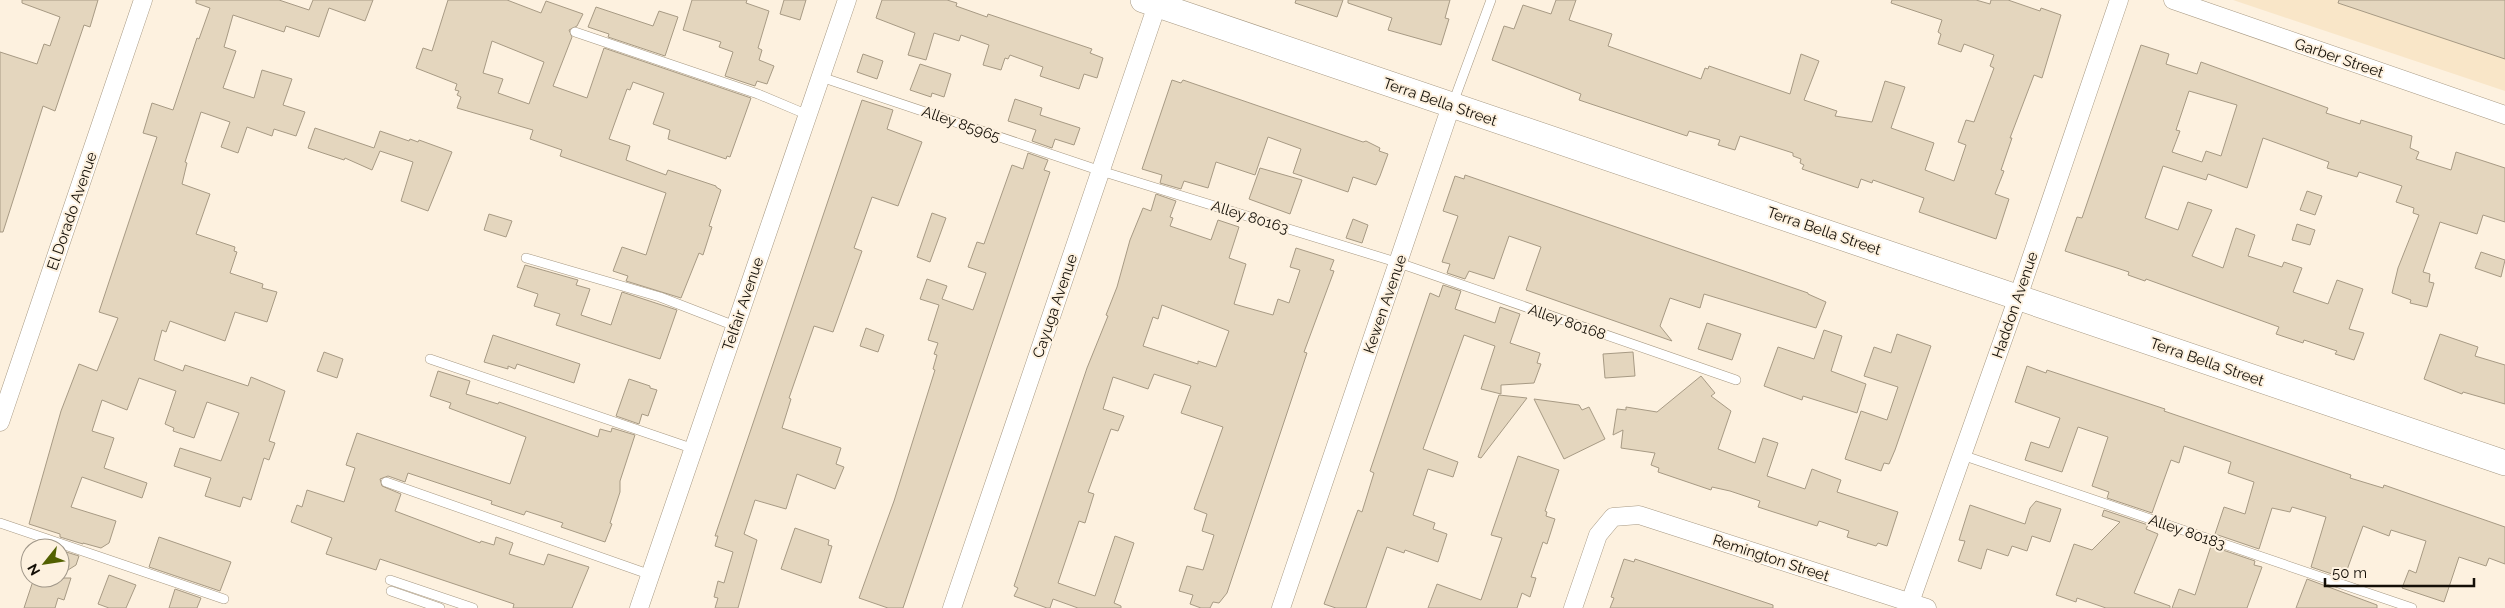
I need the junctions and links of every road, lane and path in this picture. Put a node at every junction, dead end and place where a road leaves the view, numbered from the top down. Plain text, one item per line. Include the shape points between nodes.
1 (143, 0) edge
2 (847, 0) edge
3 (1491, 0) edge
4 (2119, 0) edge
5 (2173, 0) edge
6 (1150, 2) edge
7 (575, 32) dead end
8 (821, 77) junction
9 (1451, 106) junction
10 (808, 115) junction
11 (2505, 115) edge
12 (1101, 171) junction
13 (526, 258) dead end
14 (1399, 263) junction
15 (2018, 297) junction
16 (735, 326) junction
17 (430, 358) dead end
18 (1736, 380) dead end
19 (0, 422) edge
20 (694, 449) junction
21 (1962, 455) junction
22 (2505, 463) edge
23 (386, 482) dead end
24 (0, 523) edge
25 (650, 575) junction
26 (390, 580) dead end
27 (391, 591) dead end
28 (224, 599) dead end
29 (1909, 605) edge
30 (440, 608) edge
31 (473, 608) edge
32 (639, 608) edge
33 (952, 608) edge
34 (1281, 608) edge
35 (1573, 608) edge
36 (1927, 608) edge
37 (2412, 608) edge

1 - 19 street, El Dorado Avenue
2 - 8 street, Telfair Avenue
3 - 9 lane, Kewen Avenue
4 - 15 street, Haddon Avenue
5 - 11 street, Garber Street
6 - 9 main road, Terra Bella Street
6 - 12 street, Cayuga Avenue
7 - 10 lane via 758,94
8 - 10 street, Telfair Avenue
8 - 12 lane, Alley 85965
9 - 14 street, Kewen Avenue
9 - 15 main road, Terra Bella Street
10 - 16 street, Telfair Avenue
12 - 14 lane, Alley 80163
12 - 33 street, Cayuga Avenue
13 - 16 lane via 660,297
14 - 18 lane, Alley 80168
14 - 34 street, Kewen Avenue
15 - 21 street, Haddon Avenue
15 - 22 main road, Terra Bella Street
16 - 20 street, Telfair Avenue
17 - 20 lane
20 - 25 street, Telfair Avenue
21 - 29 street, Haddon Avenue
21 - 37 lane, Alley 80183
23 - 25 lane
24 - 28 lane
25 - 32 street, Telfair Avenue
26 - 31 lane
27 - 30 lane
29 - 35 street, Remington Street via 1640,515 1613,517 1598,535
29 - 36 street, Remington Street

